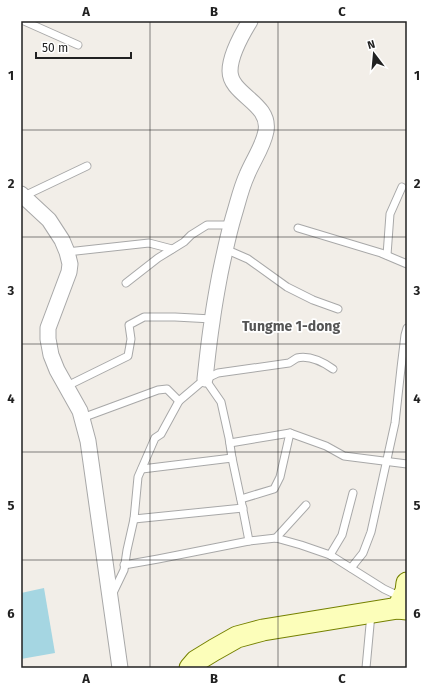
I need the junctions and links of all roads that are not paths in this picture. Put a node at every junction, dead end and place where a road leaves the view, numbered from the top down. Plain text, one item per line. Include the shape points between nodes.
1 (24, 21) edge
2 (250, 21) edge
3 (78, 45) dead end
4 (87, 166) dead end
5 (402, 187) dead end
6 (22, 195) edge
7 (231, 225) junction
8 (298, 228) dead end
9 (172, 249) junction
10 (225, 249) junction
11 (68, 252) junction
12 (387, 255) junction
13 (407, 264) edge
14 (126, 283) dead end
15 (338, 309) dead end
16 (212, 319) junction
17 (407, 328) edge
18 (333, 369) dead end
19 (205, 379) junction
20 (67, 386) junction
21 (179, 401) junction
22 (82, 418) junction
23 (290, 433) junction
24 (230, 443) junction
25 (232, 458) junction
26 (387, 462) junction
27 (407, 464) edge
28 (142, 469) junction
29 (353, 493) dead end
30 (241, 499) junction
31 (306, 505) dead end
32 (243, 508) junction
33 (134, 519) junction
34 (276, 538) junction
35 (249, 542) junction
36 (330, 555) junction
37 (124, 565) junction
38 (351, 568) junction
39 (110, 599) junction
40 (404, 600) edge
41 (372, 612) junction
42 (120, 668) edge
43 (190, 668) edge
44 (366, 668) edge

1 - 3 lane
2 - 7 street via 233,54 230,72 235,86 266,119 266,130 261,148 247,175
4 - 6 lane
5 - 12 lane via 390,214
6 - 11 street via 49,220
7 - 9 lane via 207,225
7 - 10 street
8 - 12 lane
9 - 11 lane via 149,243
9 - 14 lane
10 - 15 lane via 248,259 287,287
10 - 16 street
11 - 20 street via 69,272 48,328 51,355
12 - 13 lane
16 - 19 street
16 - 20 lane via 144,317 129,325 131,339 128,356
17 - 26 lane via 395,423
18 - 19 lane via 310,358 297,358 289,363 218,373
19 - 21 lane
19 - 24 lane via 221,402
20 - 22 street
21 - 22 lane via 167,389 158,390
21 - 28 lane via 160,434 155,438
22 - 39 street via 88,441
23 - 24 lane
23 - 26 lane via 326,446 344,456
23 - 30 lane via 280,477 274,489
24 - 25 lane
25 - 28 lane
25 - 30 lane
26 - 27 lane
26 - 38 lane via 371,532 362,553
28 - 33 lane via 138,478
29 - 36 lane via 342,535
30 - 32 lane
31 - 34 lane
32 - 33 lane
32 - 35 lane
33 - 37 lane
34 - 35 lane
34 - 36 lane
35 - 37 lane
36 - 38 lane
37 - 39 lane
38 - 40 lane
39 - 42 street
40 - 41 street
41 - 43 street via 263,630 237,637 196,661
41 - 44 lane

